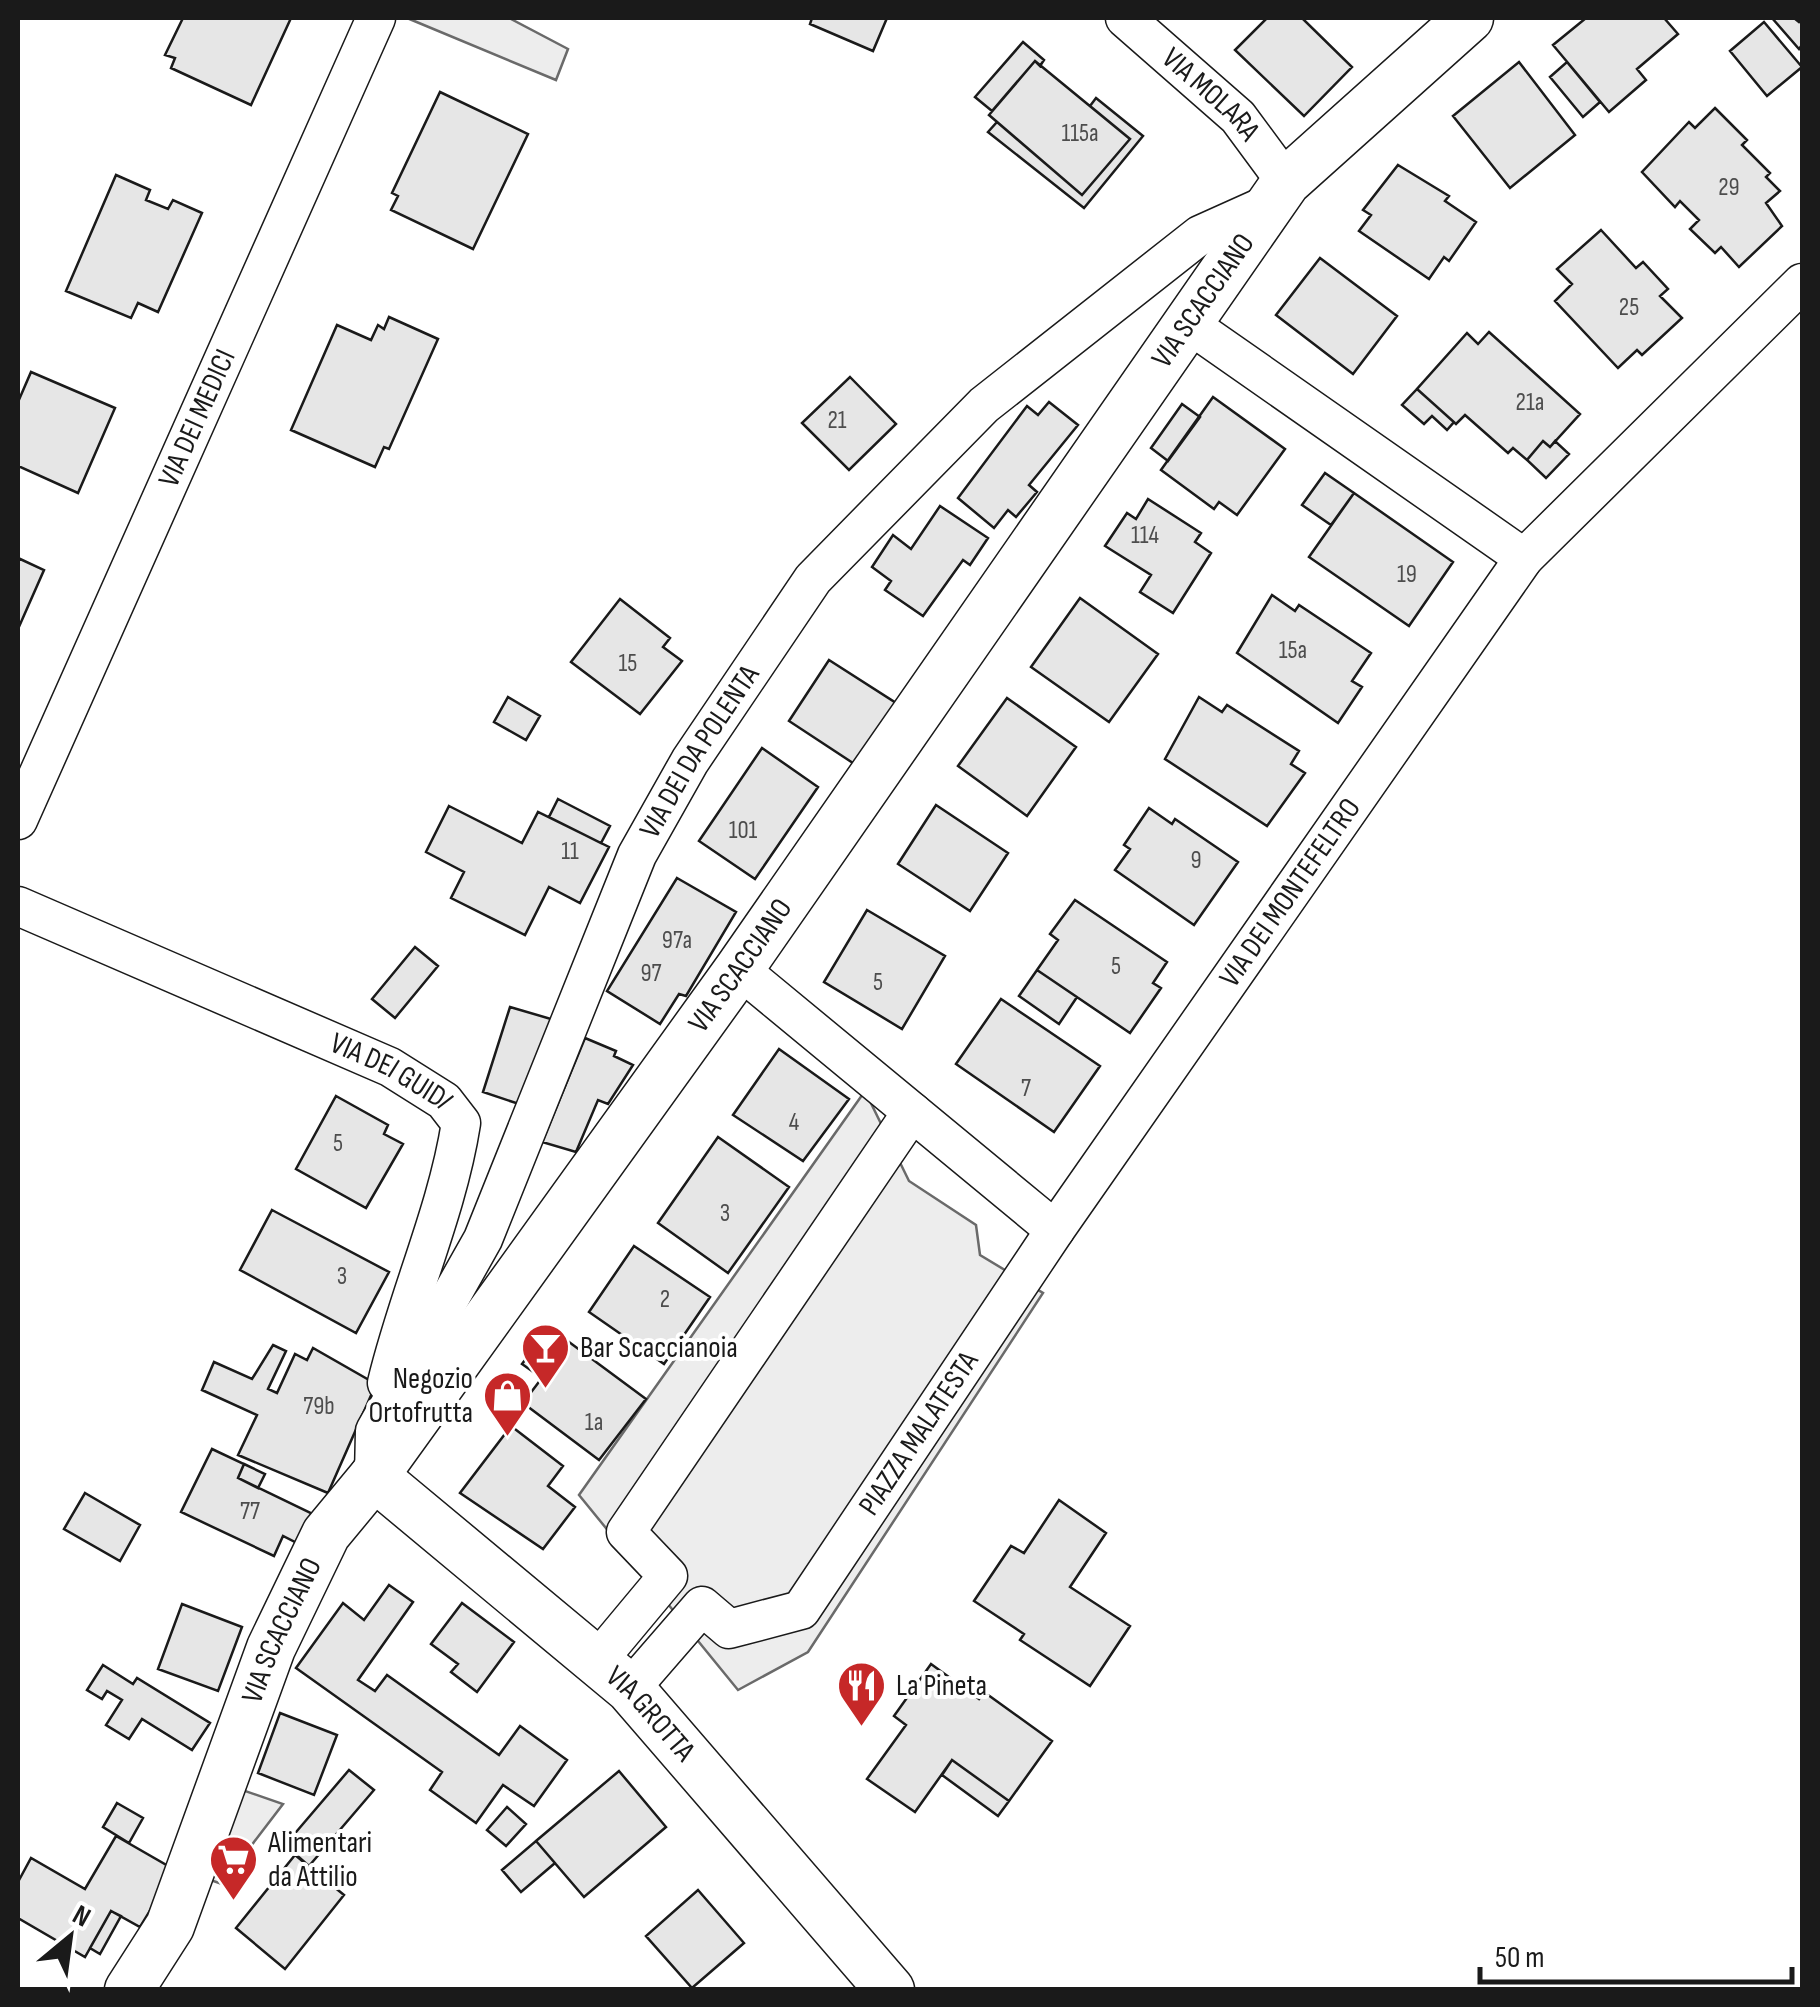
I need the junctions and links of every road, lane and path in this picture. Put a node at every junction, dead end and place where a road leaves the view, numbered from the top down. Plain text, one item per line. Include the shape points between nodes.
1 (376, 18) edge
2 (1125, 18) edge
3 (1470, 18) edge
4 (1278, 193) junction
5 (1802, 283) edge
6 (1186, 322) junction
7 (1524, 558) junction
8 (18, 820) edge
9 (18, 906) edge
10 (738, 970) junction
11 (912, 1112) junction
12 (1055, 1230) junction
13 (374, 1454) junction
14 (614, 1674) junction
15 (128, 1990) edge
16 (890, 1990) edge

1 - 8 street, VIA DEI MEDICI
2 - 4 street, VIA MOLARA via 1238,117
3 - 4 street, VIA SCACCIANO
4 - 6 street, VIA SCACCIANO
4 - 13 street, VIA DEI DA POLENTA via 1200,235 984,405 813,580 690,761 638,856 482,1239
5 - 7 street, VIA DEI MONTEFELTRO
6 - 7 street
6 - 10 street, VIA SCACCIANO
7 - 12 street, VIA DEI MONTEFELTRO
9 - 13 street, VIA DEI GUIDI via 390,1067 444,1101 461,1123 454,1166 404,1311
10 - 11 street
10 - 13 street, VIA SCACCIANO
11 - 12 street
11 - 14 street via 626,1532 668,1576
12 - 14 street, PIAZZA MALATESTA via 801,1610 729,1629 702,1606
13 - 14 street, VIA GROTTA
13 - 15 street, VIA SCACCIANO via 271,1648 170,1926
14 - 16 street, VIA GROTTA

